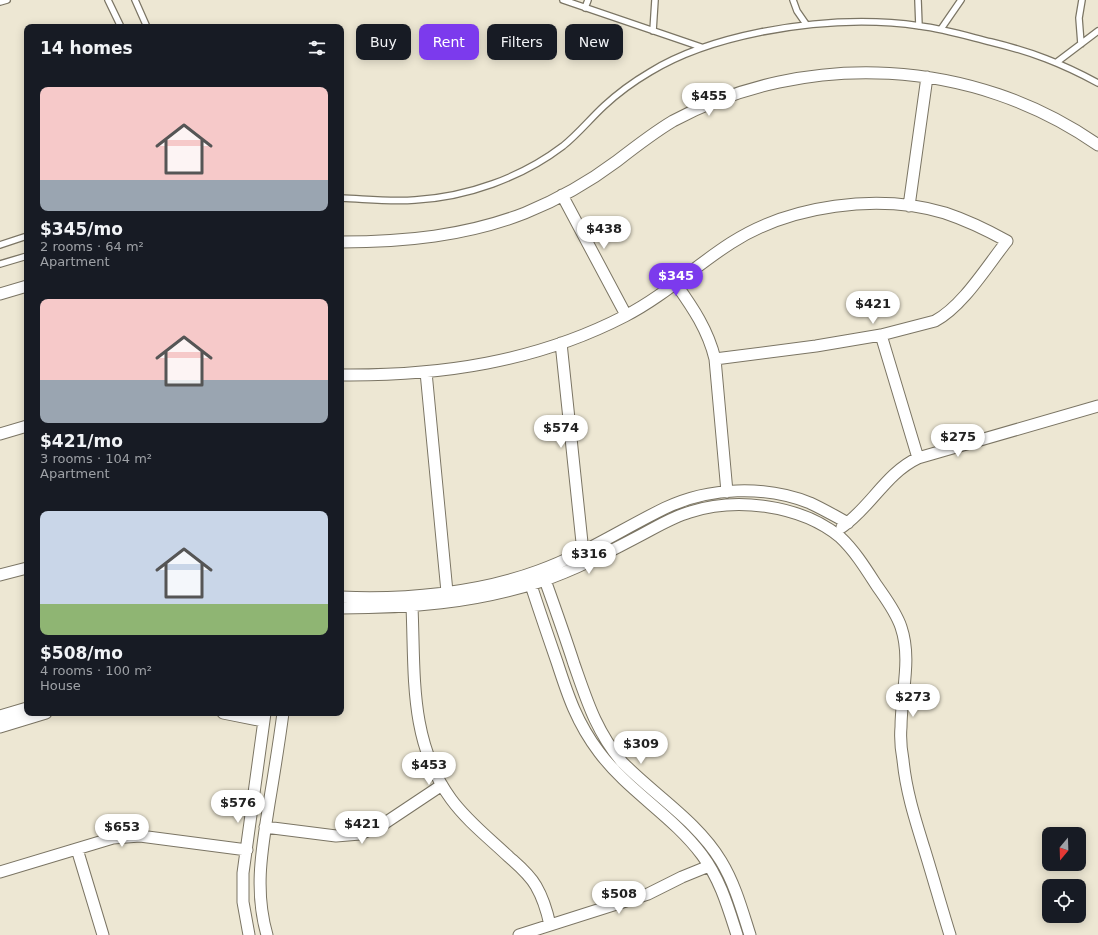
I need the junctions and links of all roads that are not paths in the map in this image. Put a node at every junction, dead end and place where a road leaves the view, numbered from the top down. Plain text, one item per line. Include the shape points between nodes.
1 (7, 0) edge
2 (108, 0) edge
3 (134, 0) edge
4 (563, 0) edge
5 (588, 0) edge
6 (655, 0) edge
7 (793, 0) edge
8 (918, 0) edge
9 (961, 0) edge
10 (1082, 0) edge
11 (0, 2) edge
12 (585, 8) junction
13 (120, 24) edge
14 (146, 24) edge
15 (806, 24) junction
16 (919, 26) junction
17 (941, 29) junction
18 (653, 31) junction
19 (1098, 31) edge
20 (1081, 44) junction
21 (701, 47) junction
22 (1057, 62) junction
23 (927, 77) junction
24 (1098, 83) edge
25 (1098, 146) edge
26 (562, 195) junction
27 (344, 198) edge
28 (909, 206) junction
29 (24, 237) edge
30 (344, 242) edge
31 (0, 245) edge
32 (24, 257) edge
33 (0, 264) edge
34 (676, 284) junction
35 (24, 287) edge
36 (0, 294) edge
37 (626, 315) junction
38 (881, 336) junction
39 (561, 343) junction
40 (715, 359) junction
41 (426, 372) junction
42 (344, 375) edge
43 (1098, 406) edge
44 (24, 427) edge
45 (0, 434) edge
46 (918, 458) junction
47 (727, 492) junction
48 (848, 523) junction
49 (832, 532) junction
50 (583, 552) junction
51 (24, 569) edge
52 (0, 575) edge
53 (546, 580) junction
54 (531, 585) junction
55 (446, 592) junction
56 (344, 597) edge
57 (412, 607) junction
58 (344, 608) edge
59 (24, 709) edge
60 (0, 716) edge
61 (36, 716) edge
62 (254, 716) edge
63 (283, 716) edge
64 (264, 717) edge
65 (0, 727) edge
66 (442, 785) junction
67 (265, 827) junction
68 (77, 849) junction
69 (247, 850) junction
70 (709, 866) junction
71 (0, 872) edge
72 (550, 925) junction
73 (103, 935) edge
74 (249, 935) edge
75 (267, 935) edge
76 (519, 935) edge
77 (737, 935) edge
78 (750, 935) edge
79 (950, 935) edge

1 - 11 lane
2 - 13 lane
3 - 14 lane
4 - 12 lane
5 - 12 lane
6 - 18 lane
7 - 15 lane
8 - 16 lane
9 - 17 lane
10 - 20 lane via 1079,22
12 - 18 lane
15 - 16 lane via 856,21
15 - 21 lane via 738,36
16 - 17 lane
17 - 22 lane via 1013,47
18 - 21 lane
19 - 20 lane
20 - 22 lane
21 - 27 lane via 666,62 634,82 562,146 529,168 511,176 474,190 436,198 396,201
22 - 24 lane
23 - 25 street via 978,88 1020,103 1057,121
23 - 26 street via 892,73 839,74 796,78 752,89 713,102 672,122 598,174
23 - 28 street
26 - 30 street via 498,222 447,235 383,242
26 - 37 street
28 - 34 street via 840,206 791,215 745,235 709,258
28 - 38 street via 961,219 1007,241 950,312 927,324
29 - 31 lane
32 - 33 lane
34 - 37 street
34 - 40 street via 704,327
35 - 36 street
37 - 39 street
38 - 40 street
38 - 46 street
39 - 41 street via 470,367
39 - 50 street
40 - 47 street
41 - 42 street
41 - 55 street
43 - 46 street
44 - 45 street
46 - 48 street via 900,470
47 - 48 street via 754,491 791,498 809,503
47 - 50 street via 710,494 666,508
48 - 49 street
49 - 53 street via 800,516 769,506 736,504 704,508 673,519 585,564
49 - 79 street via 848,545 860,560 893,610 902,630 906,652 901,726 904,774 912,811
50 - 55 street via 525,575
51 - 52 street
53 - 54 street
53 - 78 street via 599,730 622,762 692,825 712,848 734,886
54 - 57 street via 465,600
54 - 70 street via 570,700 583,729 610,766 685,836
55 - 56 street via 380,598
57 - 58 street
57 - 66 street via 416,707 427,755
59 - 60 street
61 - 65 street
62 - 64 street
63 - 67 street
64 - 69 street
66 - 67 street via 382,825 360,834 336,836
66 - 72 street via 461,812 531,878 541,895
67 - 75 street via 259,886 261,912
68 - 69 street via 113,838 140,836
68 - 71 street
68 - 73 street
69 - 74 street via 243,888
70 - 72 street via 648,894
70 - 77 street via 722,889
72 - 76 street

